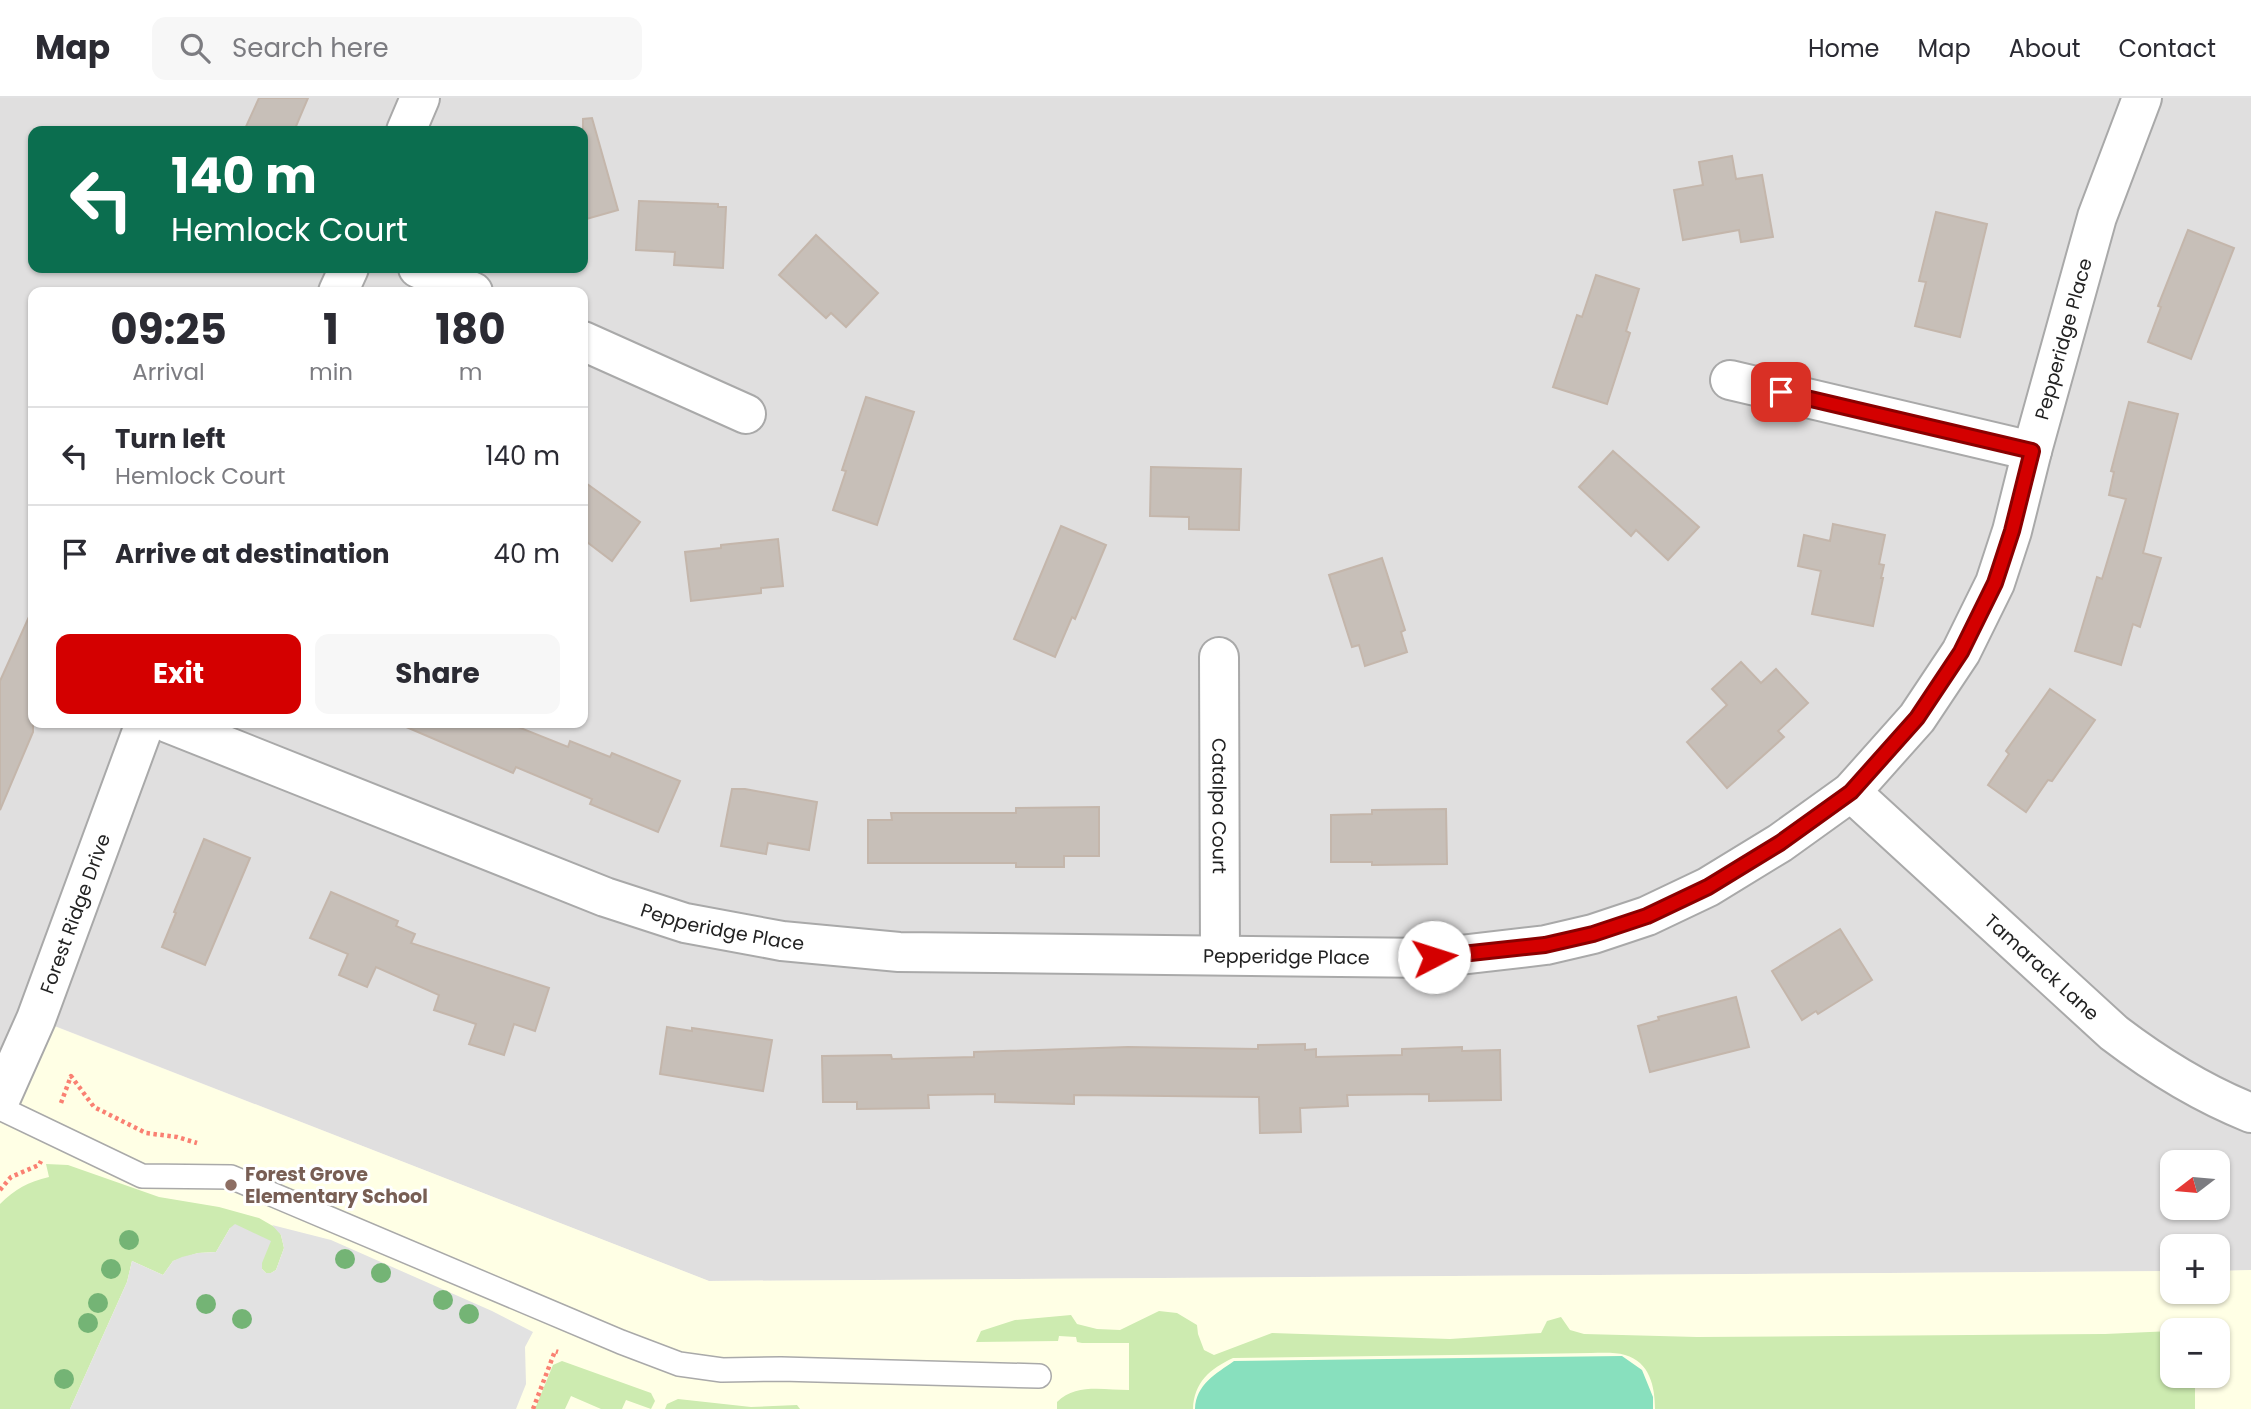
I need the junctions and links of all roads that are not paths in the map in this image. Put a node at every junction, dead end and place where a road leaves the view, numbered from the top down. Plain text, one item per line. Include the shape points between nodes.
1 (420, 98) edge
2 (2142, 98) edge
3 (408, 126) edge
4 (429, 273) edge
5 (462, 287) edge
6 (588, 343) edge
7 (1730, 380) dead end
8 (746, 414) dead end
9 (2032, 451) junction
10 (1219, 657) dead end
11 (143, 728) edge
12 (181, 728) edge
13 (1851, 792) junction
14 (1220, 954) junction
15 (0, 1100) edge
16 (0, 1108) edge
17 (2251, 1114) edge
18 (1039, 1376) dead end

1 - 3 street
2 - 9 street, Pepperidge Place via 2097,217
4 - 5 street
6 - 8 street
7 - 9 street
9 - 13 street, Pepperidge Place via 1995,583 1961,652 1917,718
10 - 14 street, Catalpa Court
11 - 15 street, Forest Ridge Drive via 36,1019
12 - 14 street, Pepperidge Place via 605,897 685,923 782,941 899,952
13 - 14 street, Pepperidge Place via 1708,887 1647,916 1593,934 1545,945 1434,957
13 - 17 street, Tamarack Lane via 2114,1033 2188,1083
16 - 18 lane via 142,1175 231,1177 679,1364 722,1370

